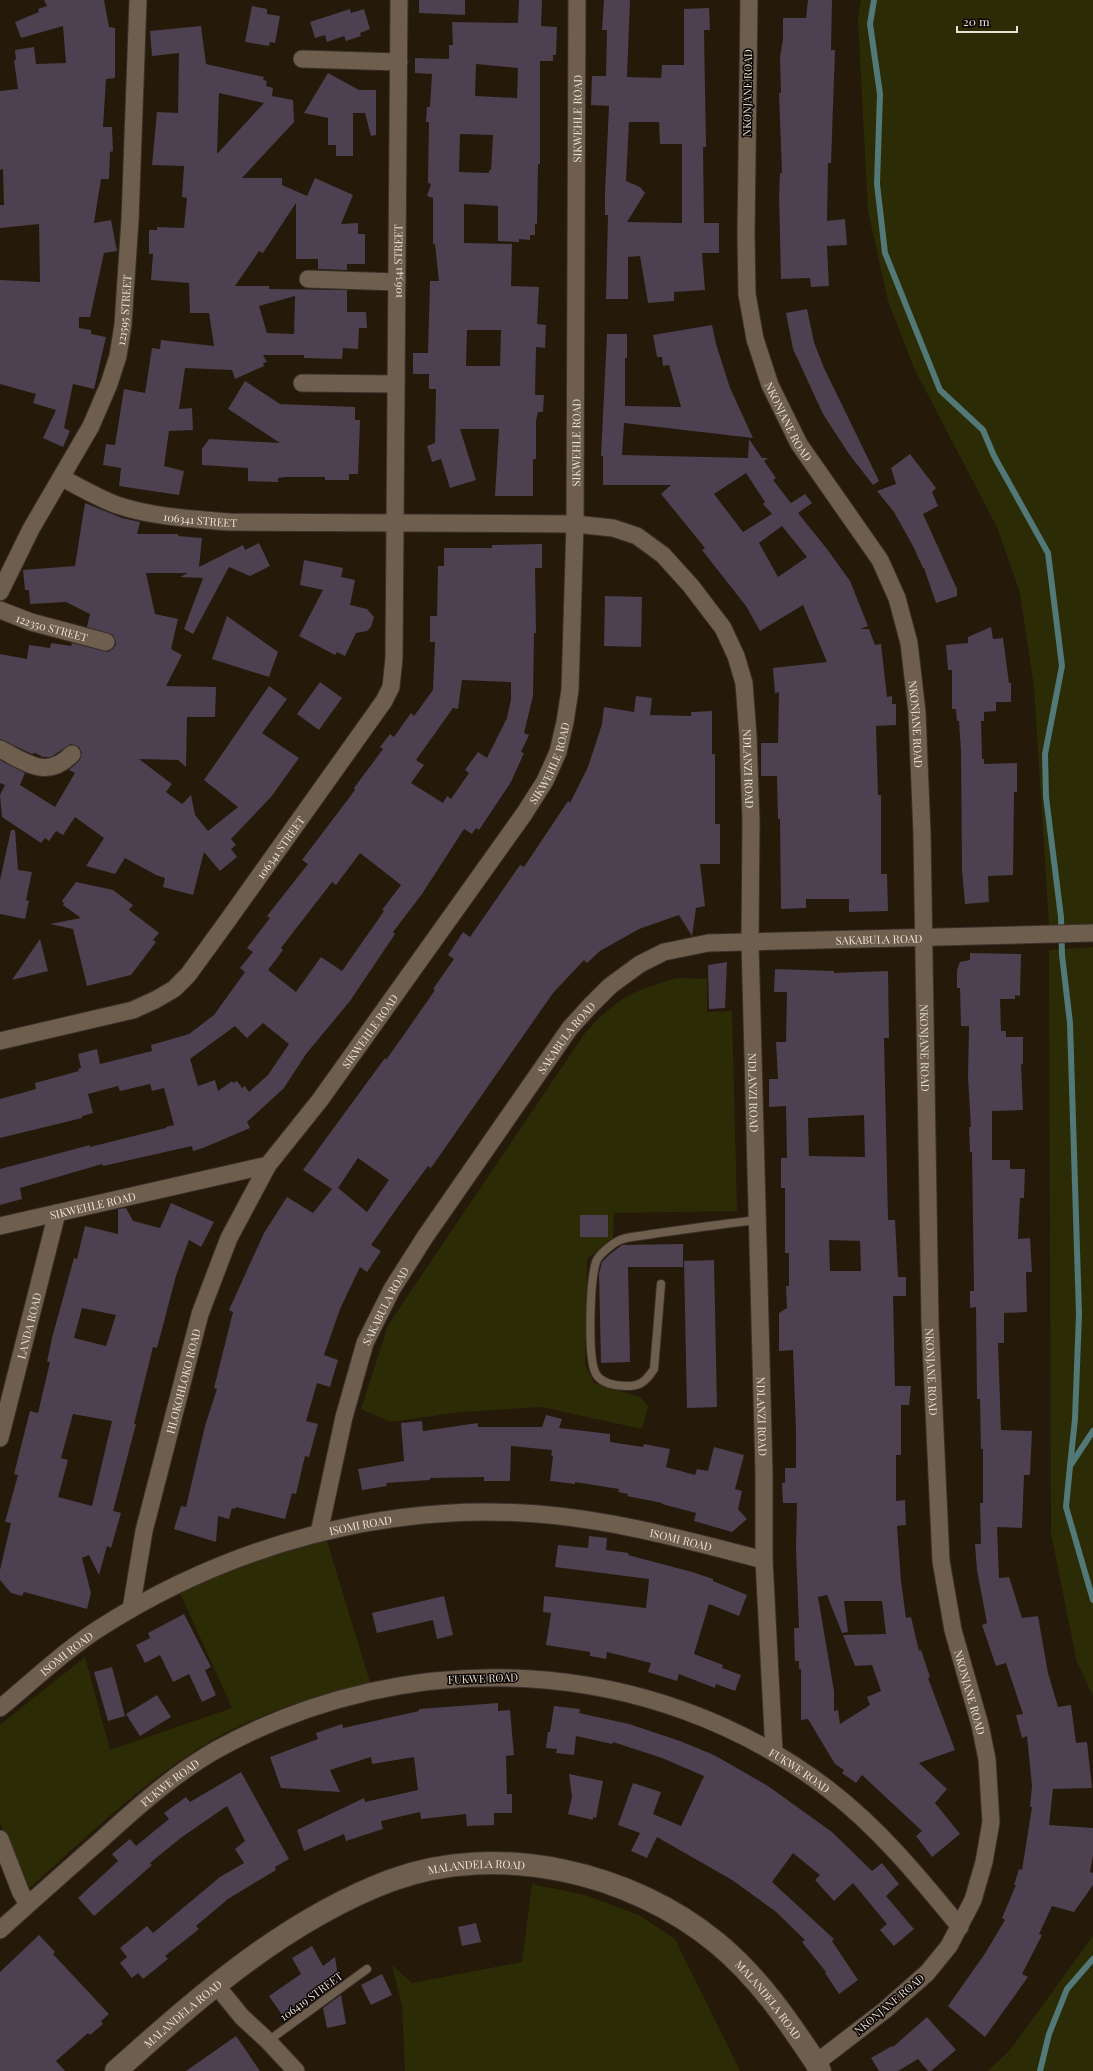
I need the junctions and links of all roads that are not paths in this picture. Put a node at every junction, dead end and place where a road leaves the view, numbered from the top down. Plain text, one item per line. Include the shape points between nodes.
1 (138, 0) edge
2 (399, 0) edge
3 (577, 0) edge
4 (749, 0) edge
5 (302, 59) dead end
6 (399, 62) junction
7 (308, 279) dead end
8 (397, 282) junction
9 (302, 383) dead end
10 (396, 384) junction
11 (62, 478) junction
12 (395, 522) junction
13 (575, 524) junction
14 (0, 592) edge
15 (0, 610) edge
16 (106, 642) dead end
17 (0, 749) edge
18 (72, 754) dead end
19 (1093, 933) edge
20 (923, 936) junction
21 (750, 942) junction
22 (0, 1041) edge
23 (268, 1165) junction
24 (57, 1213) junction
25 (758, 1220) junction
26 (0, 1226) edge
27 (661, 1284) dead end
28 (0, 1438) edge
29 (319, 1533) junction
30 (764, 1560) junction
31 (131, 1609) junction
32 (0, 1708) edge
33 (774, 1752) junction
34 (0, 1839) edge
35 (28, 1904) junction
36 (960, 1926) junction
37 (0, 1930) edge
38 (367, 1968) dead end
39 (216, 1985) junction
40 (268, 2041) junction
41 (818, 2067) edge
42 (116, 2071) edge
43 (296, 2071) edge

1 - 11 street, 121595 STREET via 130,220 123,325 118,356 109,384 91,426
2 - 6 street, 106341 STREET
3 - 13 street, SIKWEHLE ROAD
4 - 20 street, NKONJANE ROAD via 747,294 754,331 770,385 799,444 880,560 897,598 909,643 917,712
5 - 6 street
6 - 8 street, 106341 STREET
7 - 8 street
8 - 10 street, 106341 STREET
9 - 10 street
10 - 12 street, 106341 STREET
11 - 12 street, 106341 STREET via 117,504 156,514 230,522
11 - 14 street, 121595 STREET via 31,529
12 - 13 street, 106341 STREET
12 - 22 street, 106341 STREET via 391,687 384,701 188,975 174,989 133,1010
13 - 21 street, NDLANZI ROAD via 613,528 637,536 663,555 692,586 723,628 736,656 744,683 748,736 751,821
13 - 23 street, SIKWEHLE ROAD via 570,690 558,752 545,781 320,1100
15 - 16 street, 122350 STREET via 31,622
17 - 18 street via 36,767 46,768 64,762
19 - 20 street, SAKABULA ROAD
20 - 21 street, SAKABULA ROAD
20 - 36 street, NKONJANE ROAD via 930,1323 941,1561 953,1630 987,1759 991,1822 984,1862 973,1900
21 - 25 street, NDLANZI ROAD
21 - 29 street, SAKABULA ROAD via 708,943 664,952 640,964 610,986 570,1028 425,1237 378,1313 365,1343 344,1417
23 - 24 street, SIKWEHLE ROAD
23 - 31 street, HLOKOHLOKO ROAD via 229,1238 200,1314 144,1531
24 - 26 street, SIKWEHLE ROAD
24 - 28 street, LANDA ROAD
25 - 27 lane via 620,1239 601,1255 596,1261 592,1284 591,1360 596,1374 602,1380 613,1385 633,1386 647,1380 654,1369
25 - 30 street, NDLANZI ROAD
29 - 30 street, ISOMI ROAD via 355,1524 426,1515 537,1514 644,1530
29 - 31 street, ISOMI ROAD via 232,1560
30 - 33 street, NDLANZI ROAD
31 - 32 street, ISOMI ROAD via 101,1627
33 - 35 street, FUKWE ROAD via 691,1714 610,1688 527,1677 424,1681 313,1707 256,1729 213,1752 144,1802
33 - 36 street, FUKWE ROAD via 827,1788 865,1820 893,1847
34 - 35 street via 21,1893
35 - 37 street, FUKWE ROAD
36 - 41 street, NKONJANE ROAD via 949,1946 927,1973
38 - 40 lane, 106419 STREET
39 - 40 street via 242,2017
39 - 41 main road, MALANDELA ROAD via 283,1937 340,1904 392,1880 443,1865 500,1862 543,1866 587,1877 637,1894 681,1916 717,1943 751,1975 780,2008
39 - 42 main road, MALANDELA ROAD
40 - 43 street

